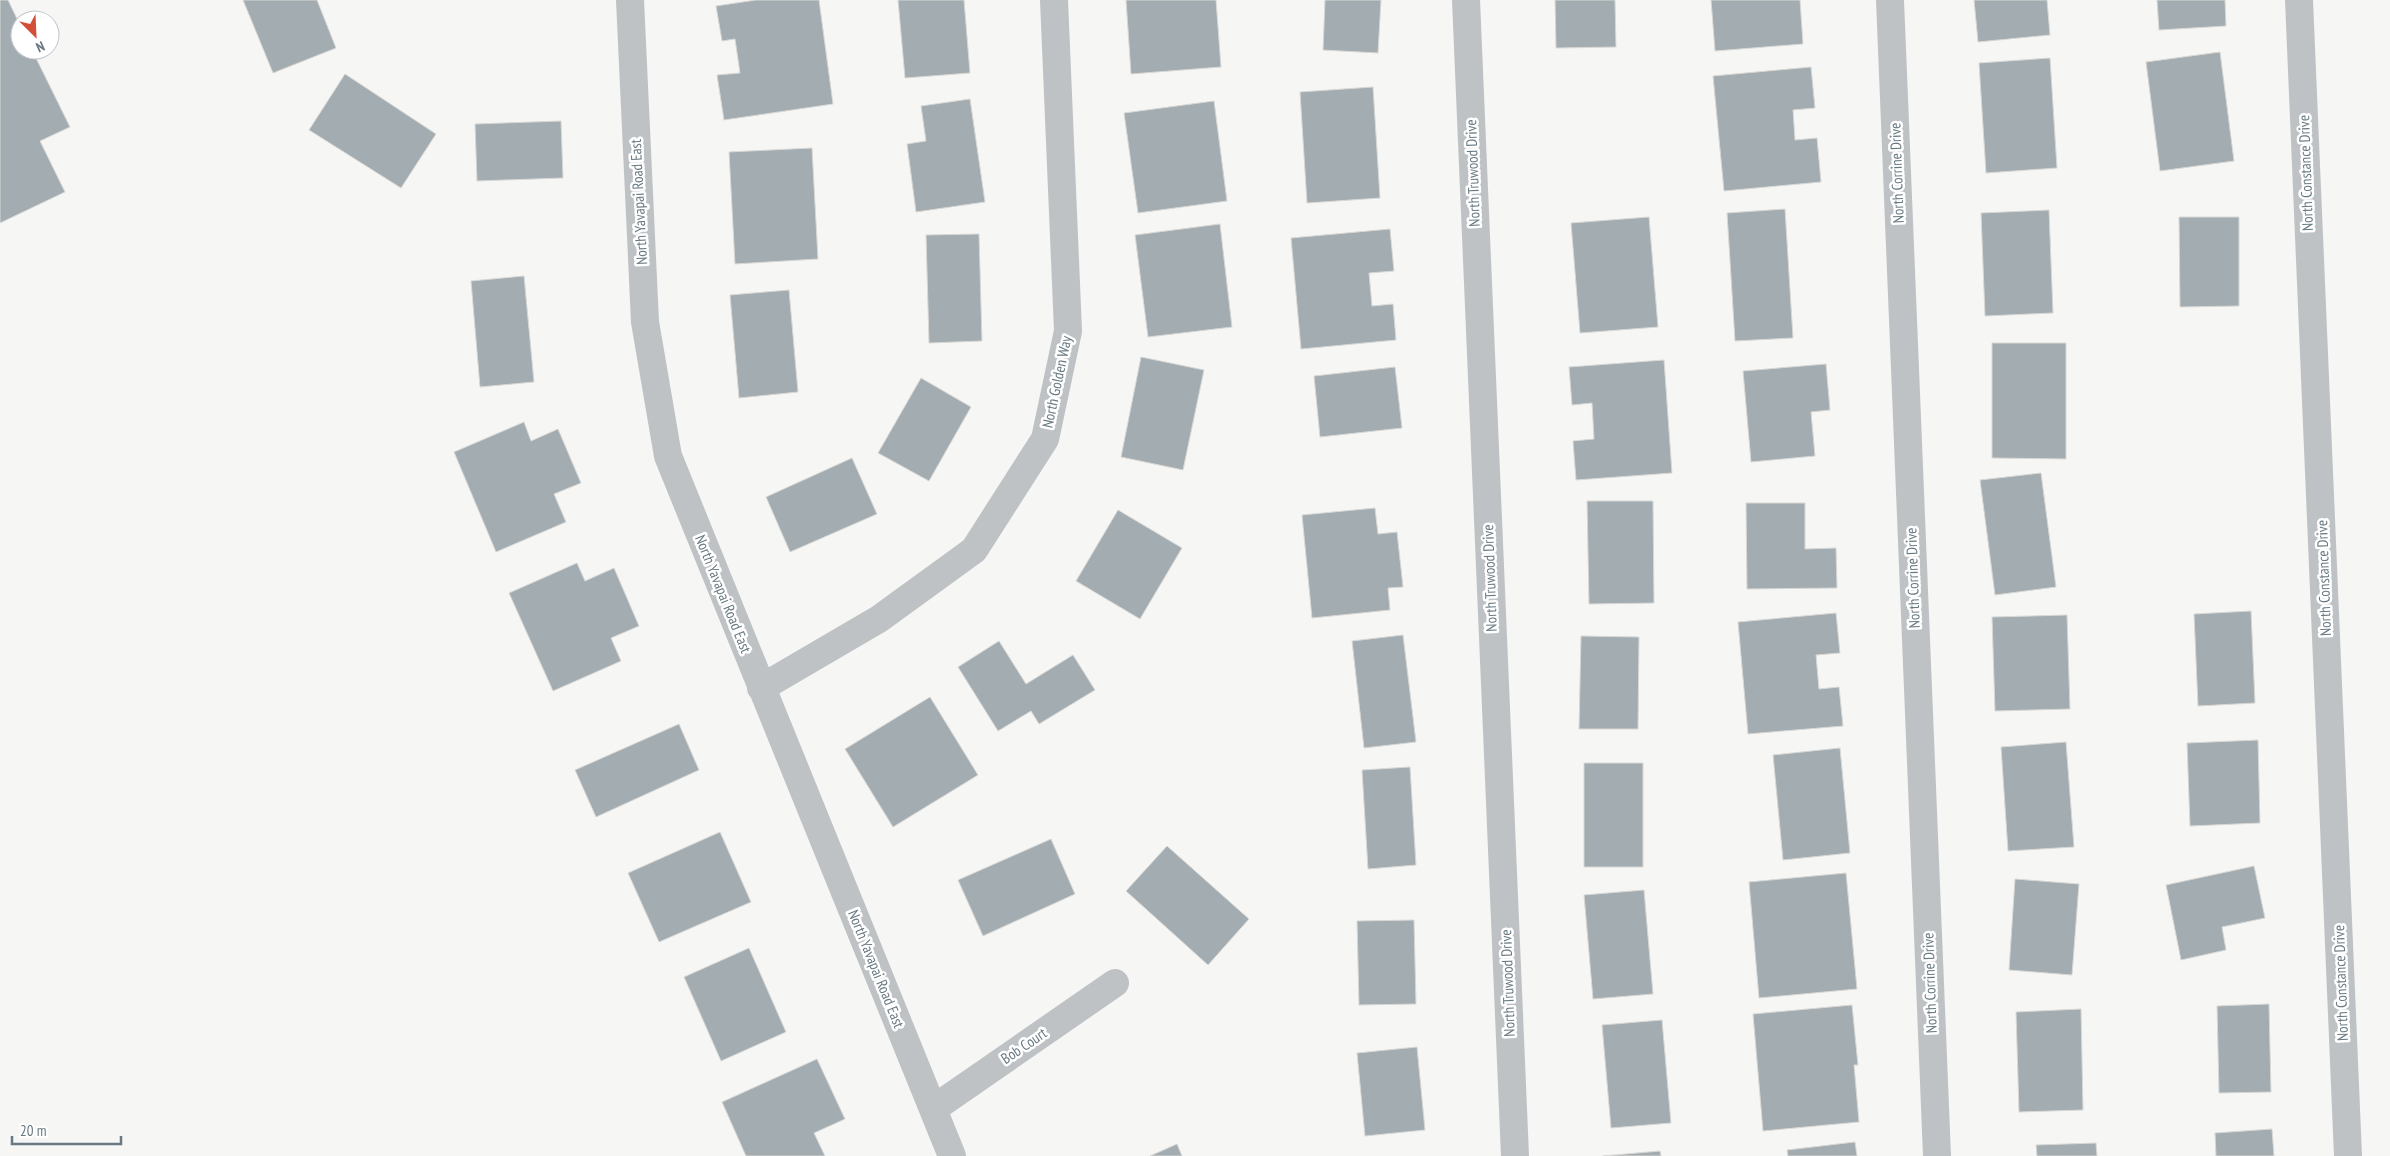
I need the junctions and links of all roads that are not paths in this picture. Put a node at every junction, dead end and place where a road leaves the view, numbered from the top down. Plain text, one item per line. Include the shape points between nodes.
1 (630, 0) edge
2 (1054, 0) edge
3 (1466, 0) edge
4 (1890, 0) edge
5 (2299, 0) edge
6 (761, 688) junction
7 (1115, 983) dead end
8 (932, 1109) junction
9 (952, 1156) edge
10 (1515, 1156) edge
11 (1937, 1156) edge
12 (2348, 1156) edge

1 - 6 street, North Yavapai Road East via 645,322 668,456
2 - 6 street, North Golden Way via 1068,331 1045,439 974,550 879,619
3 - 10 street, North Truwood Drive
4 - 11 street, North Corrine Drive
5 - 12 street, North Constance Drive
6 - 8 street, North Yavapai Road East
7 - 8 street, Bob Court
8 - 9 street, North Yavapai Road East

